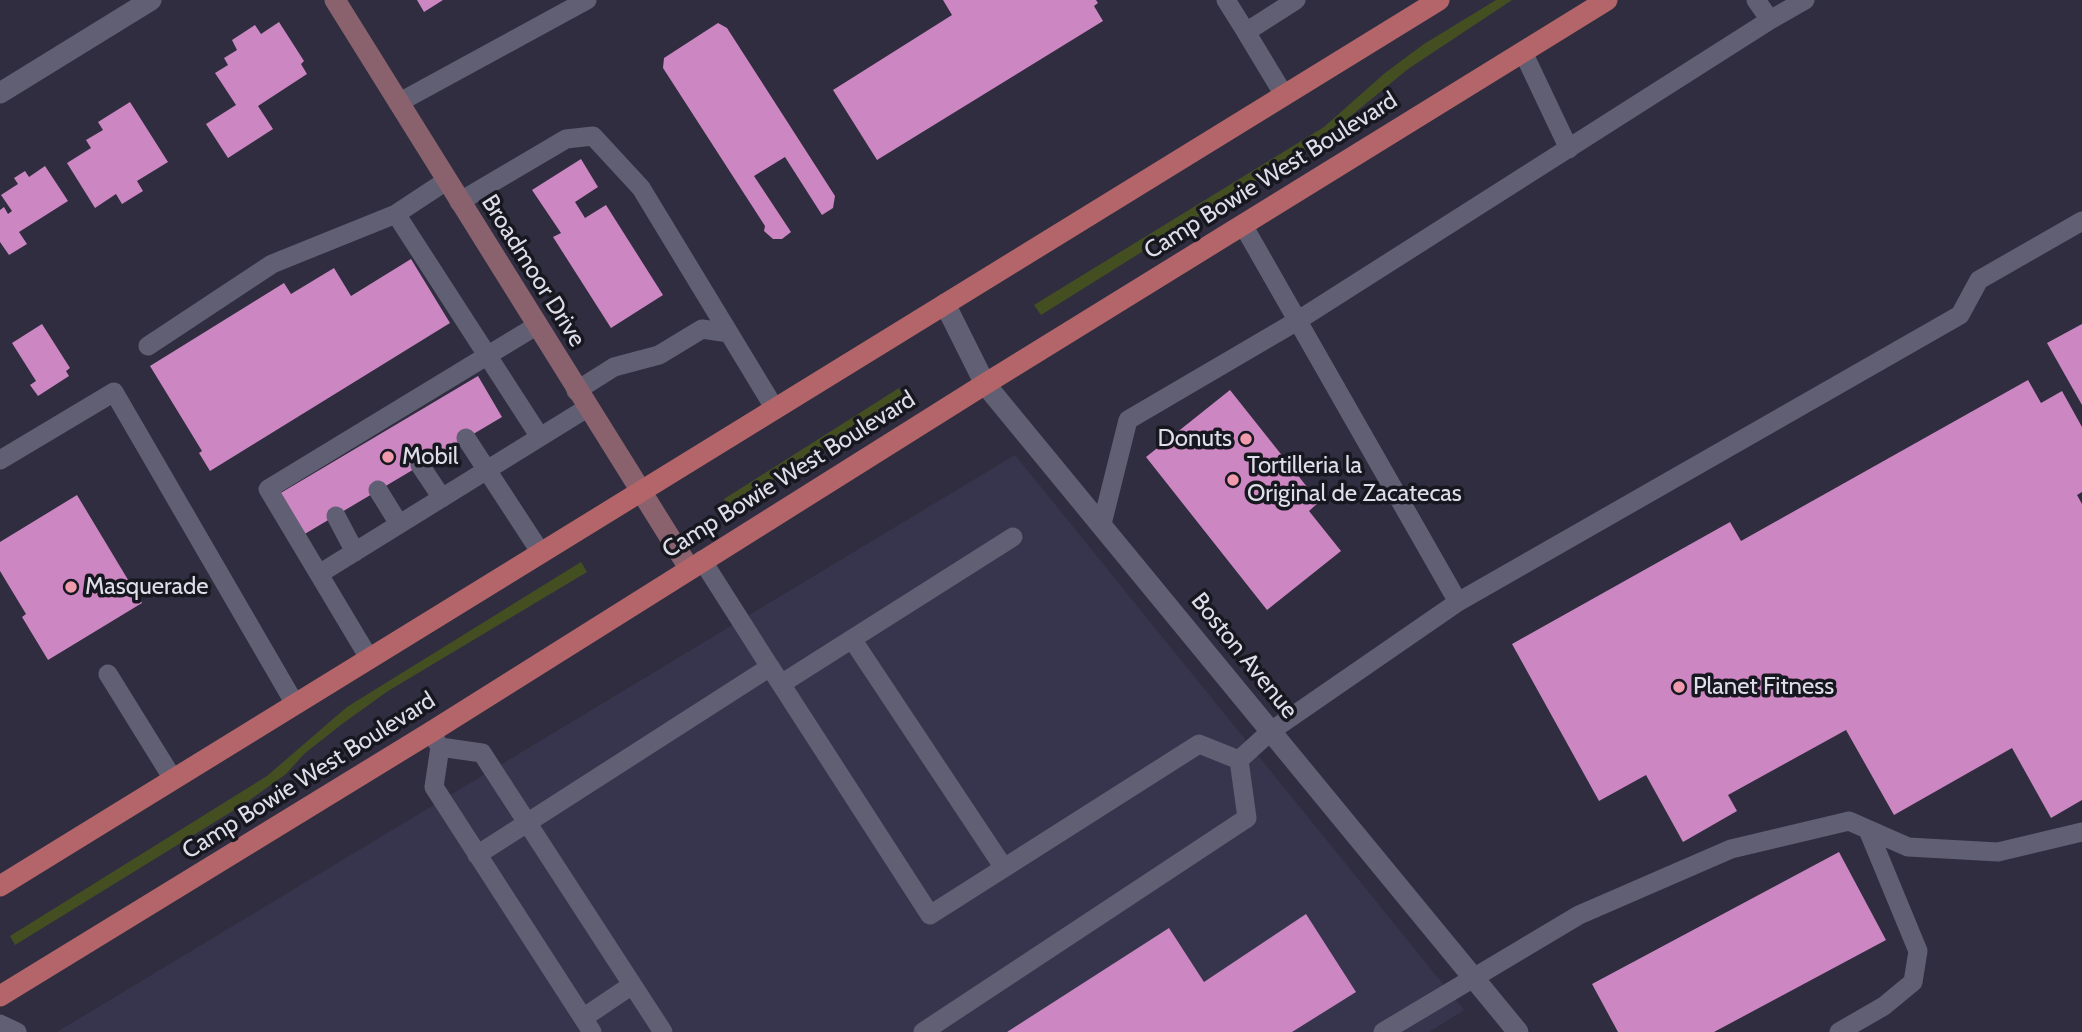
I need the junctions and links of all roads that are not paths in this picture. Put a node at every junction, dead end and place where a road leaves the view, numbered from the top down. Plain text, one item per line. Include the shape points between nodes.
1 (151, 0) edge
2 (335, 0) edge
3 (587, 0) edge
4 (1226, 0) edge
5 (1296, 0) edge
6 (1607, 0) edge
7 (1756, 0) edge
8 (1805, 0) edge
9 (1435, 1) edge
10 (1770, 20) junction
11 (1246, 32) junction
12 (1523, 52) junction
13 (0, 93) edge
14 (1284, 95) junction
15 (398, 103) junction
16 (1569, 149) junction
17 (446, 181) junction
18 (459, 202) junction
19 (396, 214) junction
20 (2082, 221) edge
21 (1243, 225) junction
22 (945, 304) junction
23 (1297, 321) junction
24 (536, 326) junction
25 (729, 333) junction
26 (148, 346) dead end
27 (487, 356) junction
28 (985, 384) junction
29 (581, 400) junction
30 (775, 409) junction
31 (540, 437) junction
32 (466, 438) dead end
33 (0, 460) edge
34 (420, 465) dead end
35 (486, 470) junction
36 (379, 490) dead end
37 (639, 493) junction
38 (442, 498) junction
39 (336, 516) dead end
40 (399, 524) junction
41 (1101, 524) junction
42 (1013, 537) dead end
43 (355, 552) junction
44 (541, 553) junction
45 (695, 564) junction
46 (319, 574) junction
47 (1458, 603) junction
48 (852, 639) junction
49 (369, 658) junction
50 (770, 667) junction
51 (108, 674) dead end
52 (781, 684) junction
53 (295, 704) junction
54 (1271, 731) junction
55 (435, 739) junction
56 (1239, 760) junction
57 (173, 779) junction
58 (526, 821) junction
59 (1868, 830) junction
60 (2082, 832) edge
61 (477, 855) junction
62 (1004, 868) junction
63 (0, 886) edge
64 (1473, 977) junction
65 (632, 985) junction
66 (0, 996) edge
67 (0, 1024) edge
68 (588, 1025) edge
69 (18, 1032) edge
70 (663, 1032) edge
71 (923, 1032) edge
72 (1383, 1032) edge
73 (1518, 1032) edge
74 (1839, 1032) edge

1 - 13 street
2 - 15 street, Broadmoor Drive
3 - 15 lane
4 - 11 lane
5 - 11 lane
6 - 12 main road, Camp Bowie West Boulevard
7 - 10 lane
8 - 10 lane
9 - 14 main road
10 - 16 lane
11 - 14 lane
12 - 16 lane
12 - 21 main road, Camp Bowie West Boulevard
14 - 22 main road
15 - 17 street, Broadmoor Drive
16 - 23 lane
17 - 18 street, Broadmoor Drive
17 - 19 lane
18 - 24 street, Broadmoor Drive
18 - 25 lane via 566,139 593,136 641,188
19 - 26 lane via 272,264
19 - 27 lane
20 - 47 lane via 1979,280 1960,315
21 - 23 lane
21 - 28 main road, Camp Bowie West Boulevard
22 - 28 street, Boston Avenue
22 - 30 main road
23 - 41 lane via 1128,420
23 - 47 lane
24 - 27 lane
24 - 29 street, Broadmoor Drive
25 - 29 lane via 702,329 659,355 614,368
25 - 30 lane
27 - 31 lane
27 - 46 lane via 437,394 310,469 268,488
28 - 41 street, Boston Avenue
28 - 45 main road, Camp Bowie West Boulevard
29 - 31 lane
29 - 37 street, Broadmoor Drive
30 - 37 main road
31 - 35 lane
32 - 35 lane
33 - 53 lane via 114,392
34 - 38 lane
35 - 38 lane
35 - 44 lane
36 - 40 lane
37 - 44 main road
37 - 45 street, Broadmoor Drive
38 - 40 lane
39 - 43 lane
40 - 43 lane
41 - 54 street, Boston Avenue
42 - 48 lane
43 - 46 lane
44 - 49 main road
45 - 50 lane
45 - 55 main road, Camp Bowie West Boulevard
46 - 49 lane
47 - 54 lane
48 - 52 lane
48 - 62 lane
49 - 53 main road
50 - 52 lane
50 - 58 lane
51 - 57 lane
52 - 62 lane via 930,915
53 - 57 main road
54 - 56 lane
54 - 64 street, Boston Avenue
55 - 58 lane via 482,753
55 - 61 lane via 433,787
55 - 66 main road, Camp Bowie West Boulevard
56 - 62 lane via 1199,744
56 - 71 lane via 1247,818
57 - 63 main road
58 - 61 lane
58 - 65 lane
59 - 60 lane via 1908,847 1998,852
59 - 64 lane via 1849,821 1731,849 1579,915
59 - 74 lane via 1918,951 1913,982 1884,1006
61 - 68 lane
64 - 72 lane
64 - 73 street, Boston Avenue
65 - 68 lane
65 - 70 lane
67 - 69 lane

